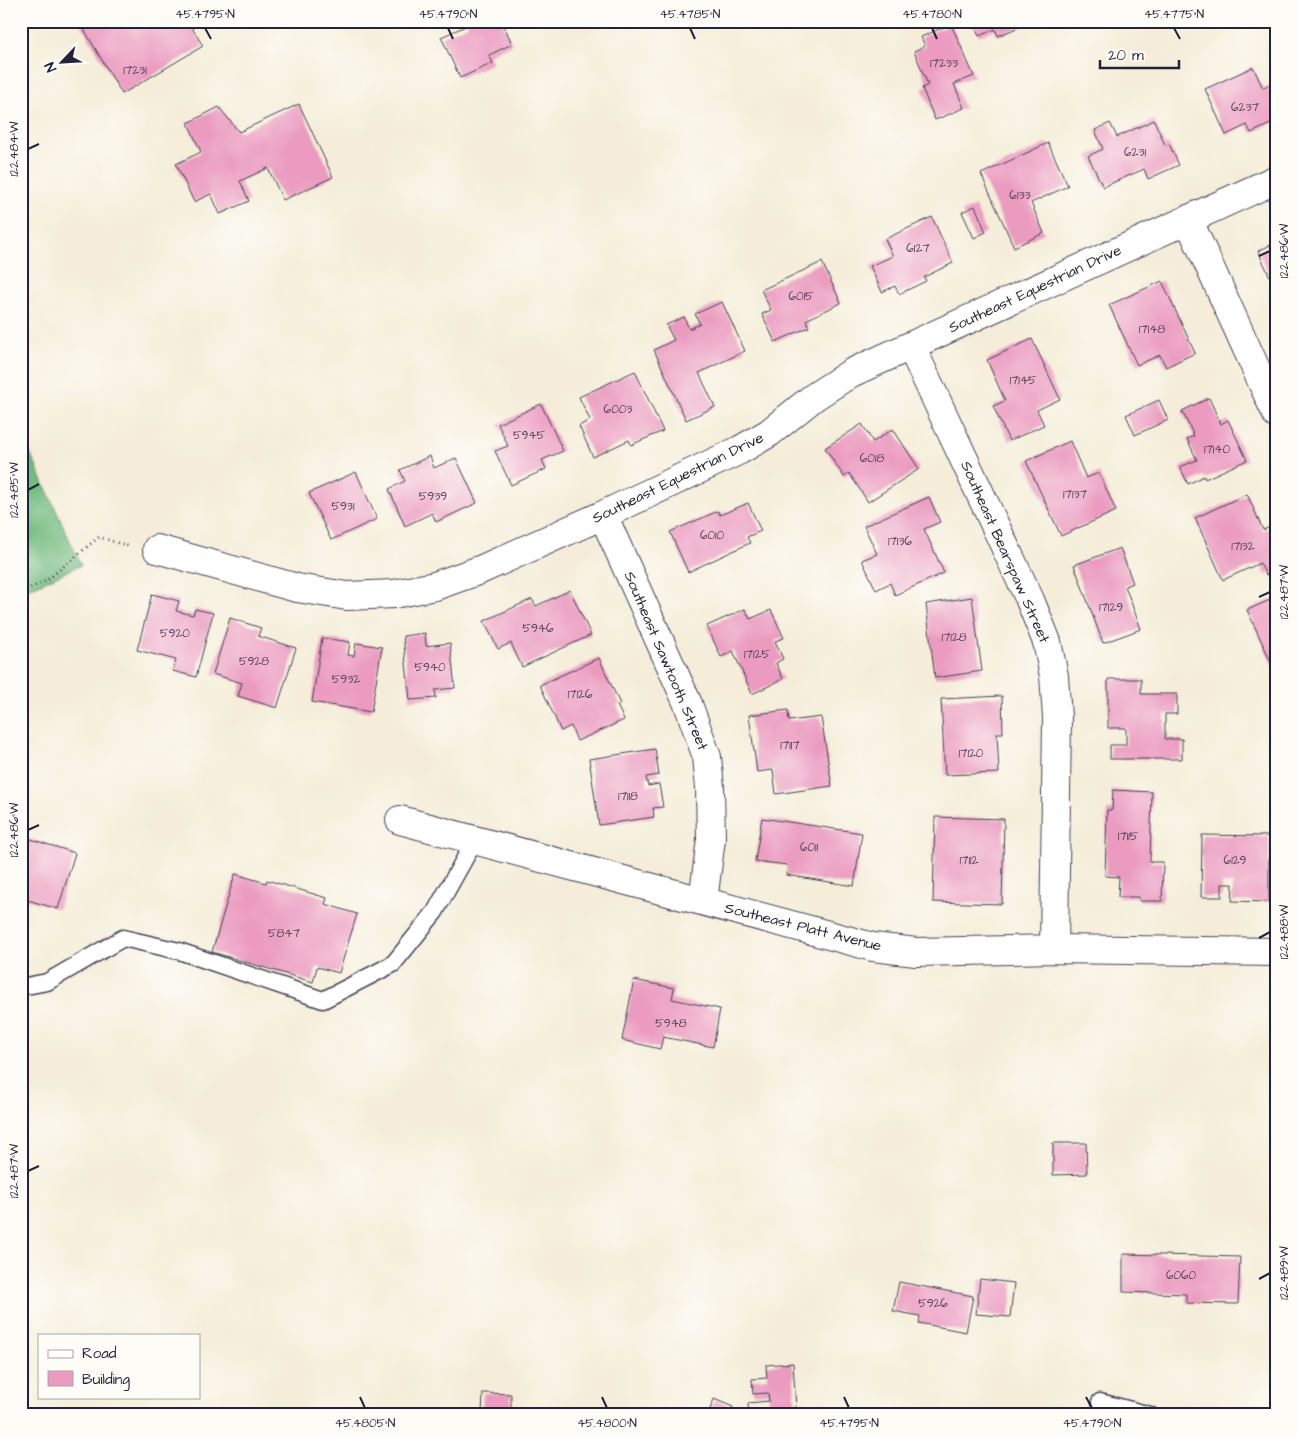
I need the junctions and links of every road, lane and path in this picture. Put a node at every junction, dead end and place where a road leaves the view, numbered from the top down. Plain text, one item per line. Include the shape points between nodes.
1 (1277, 179) edge
2 (1188, 219) junction
3 (911, 346) junction
4 (1277, 415) edge
5 (603, 515) junction
6 (157, 549) joint
7 (21, 592) edge
8 (400, 820) dead end
9 (475, 840) junction
10 (703, 901) junction
11 (1054, 949) junction
12 (1277, 952) edge
13 (21, 988) edge
14 (1100, 1402) dead end
15 (1150, 1415) edge

1 - 2 street, Southeast Equestrian Drive
2 - 3 street, Southeast Equestrian Drive
2 - 4 street
3 - 5 street, Southeast Equestrian Drive via 852,373 740,450
3 - 11 street, Southeast Bearspaw Street via 1047,642 1057,717
5 - 6 street, Southeast Equestrian Drive via 480,570 435,586 394,594 347,596 297,588
5 - 10 street, Southeast Sawtooth Street via 688,704 707,757 711,839
6 - 7 path via 131,547 99,537 46,581
8 - 9 street, Southeast Platt Avenue
9 - 10 street, Southeast Platt Avenue
9 - 13 lane via 435,912 393,964 323,1000 180,952 124,938 47,982
10 - 11 street, Southeast Platt Avenue via 873,947 916,952
11 - 12 street, Southeast Platt Avenue
14 - 15 lane

